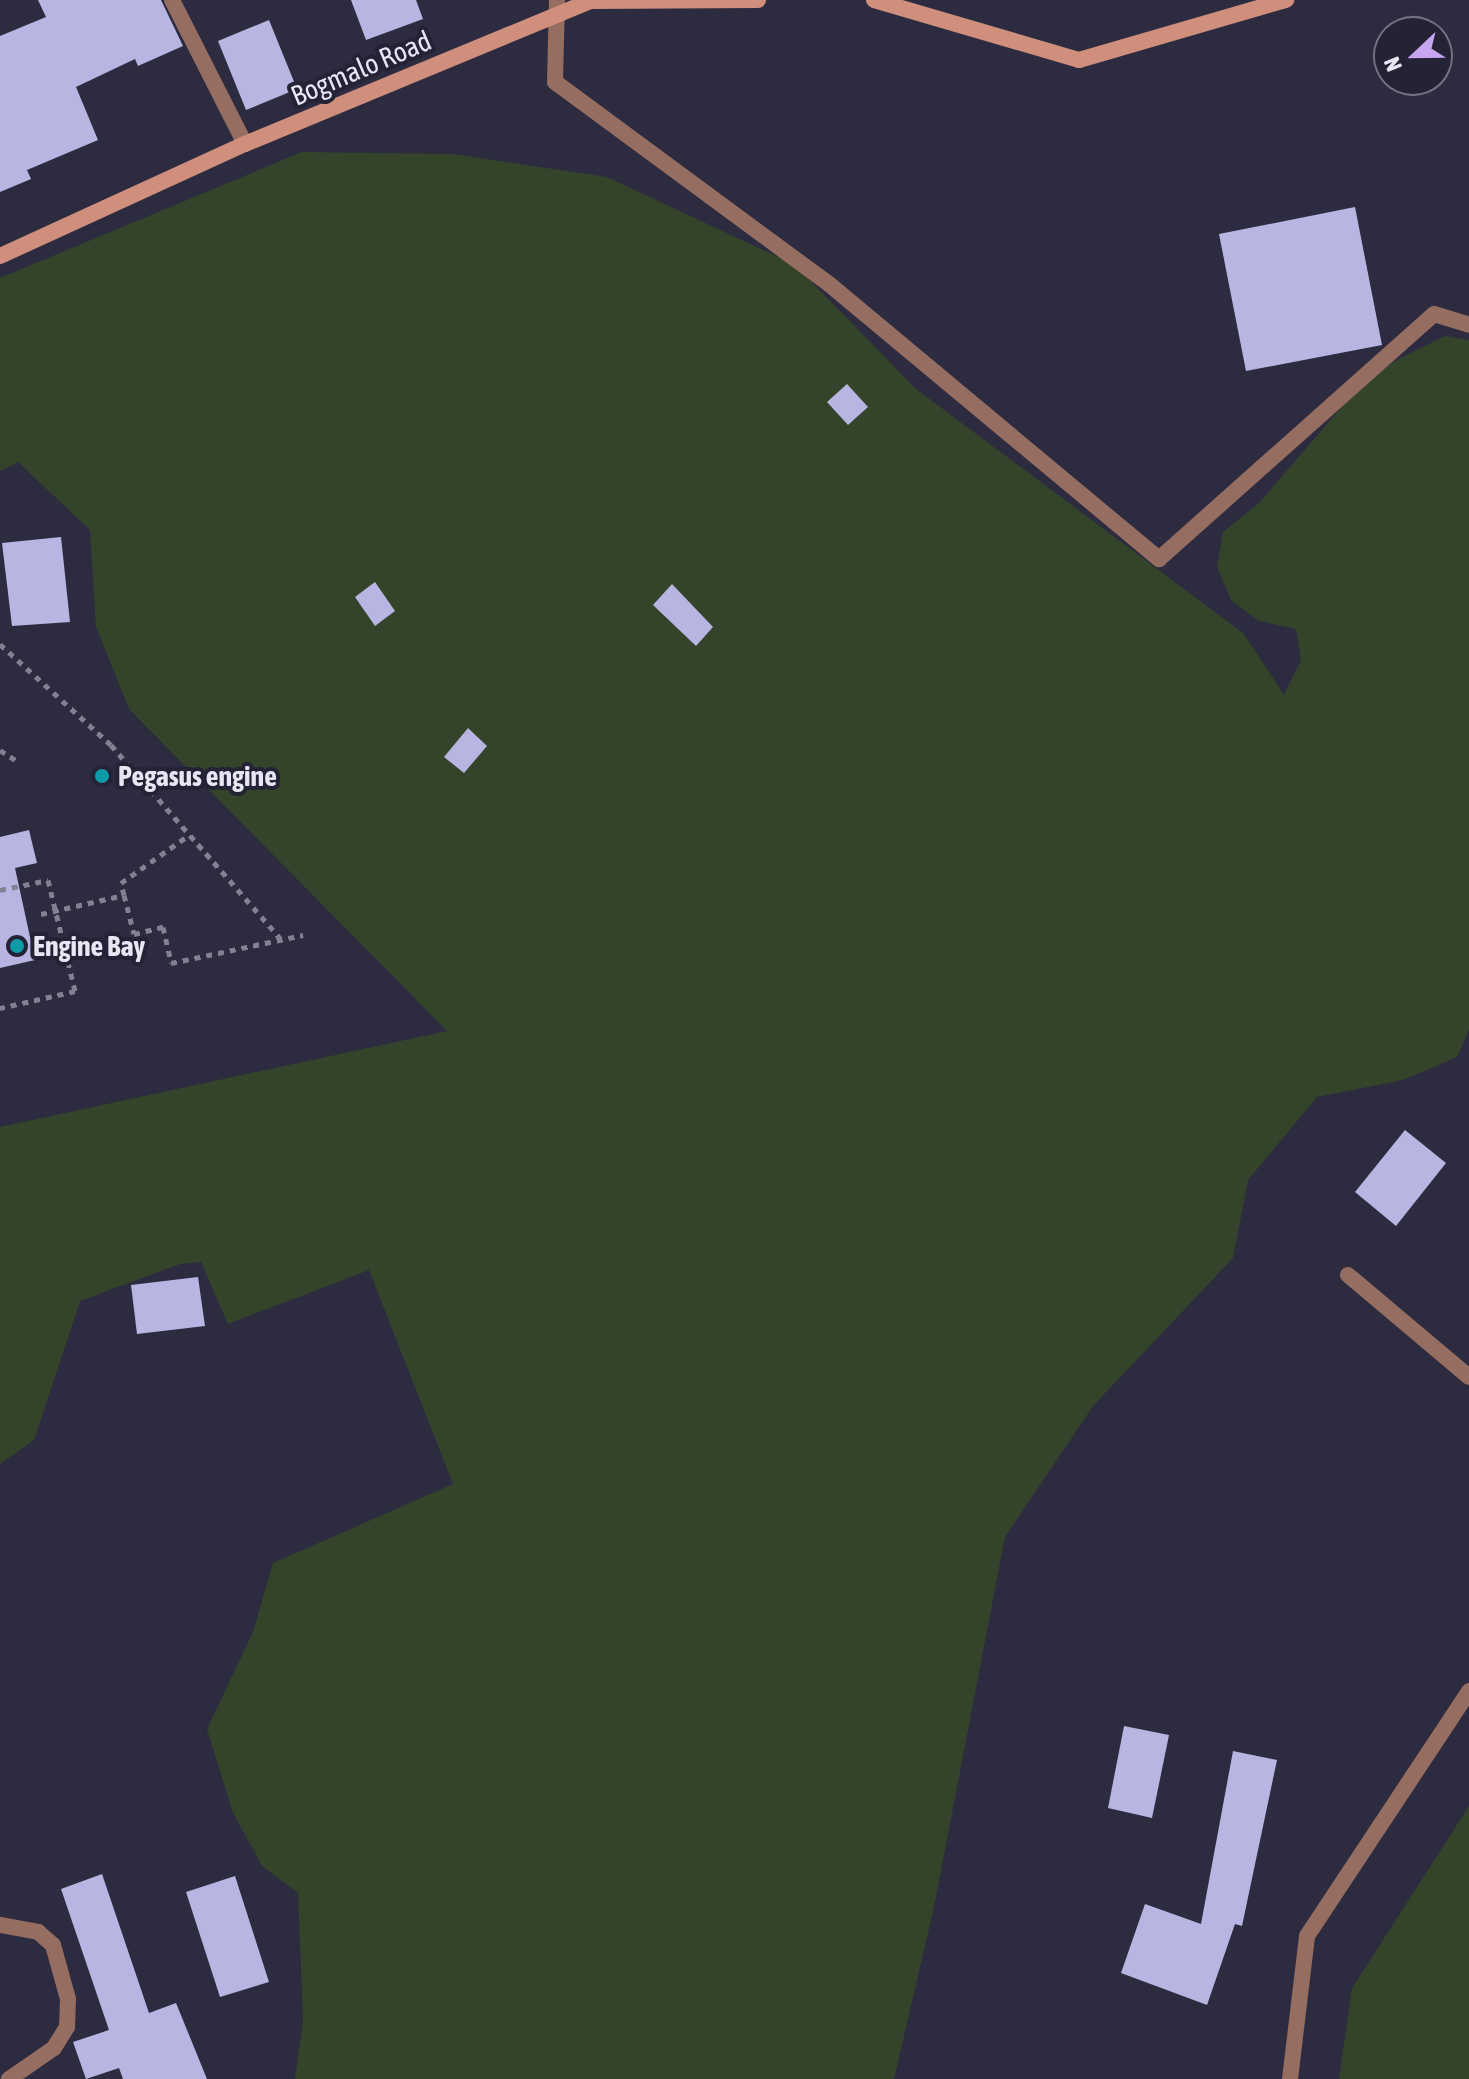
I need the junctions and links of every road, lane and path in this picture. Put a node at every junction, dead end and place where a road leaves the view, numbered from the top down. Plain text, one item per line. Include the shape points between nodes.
1 (172, 0) edge
2 (756, 0) edge
3 (874, 0) edge
4 (1286, 0) edge
5 (558, 7) edge
6 (245, 144) junction
7 (0, 256) edge
8 (1469, 325) edge
9 (0, 644) edge
10 (0, 750) edge
11 (17, 761) dead end
12 (189, 835) junction
13 (0, 890) edge
14 (124, 895) junction
15 (56, 911) junction
16 (41, 914) dead end
17 (303, 935) dead end
18 (282, 940) junction
19 (0, 1008) edge
20 (1348, 1275) dead end
21 (1469, 1377) edge
22 (1469, 1691) edge
23 (0, 1925) edge
24 (9, 2079) edge
25 (1290, 2079) edge

1 - 6 street
2 - 5 street, Bogmalo Road via 590,1
3 - 4 street via 1079,60
5 - 6 street, Bogmalo Road
5 - 8 street via 555,82 829,284 1159,559 1434,314
6 - 7 street, Bogmalo Road
9 - 12 path via 111,745
10 - 11 path
12 - 14 path via 121,883
12 - 18 path
13 - 15 path via 48,880
14 - 15 path
14 - 18 path via 134,934 163,927 171,963
15 - 16 path
15 - 19 path via 75,991
17 - 18 path
20 - 21 street
22 - 25 street via 1307,1936
23 - 24 street via 38,1932 53,1945 68,1999 67,2027 54,2048

